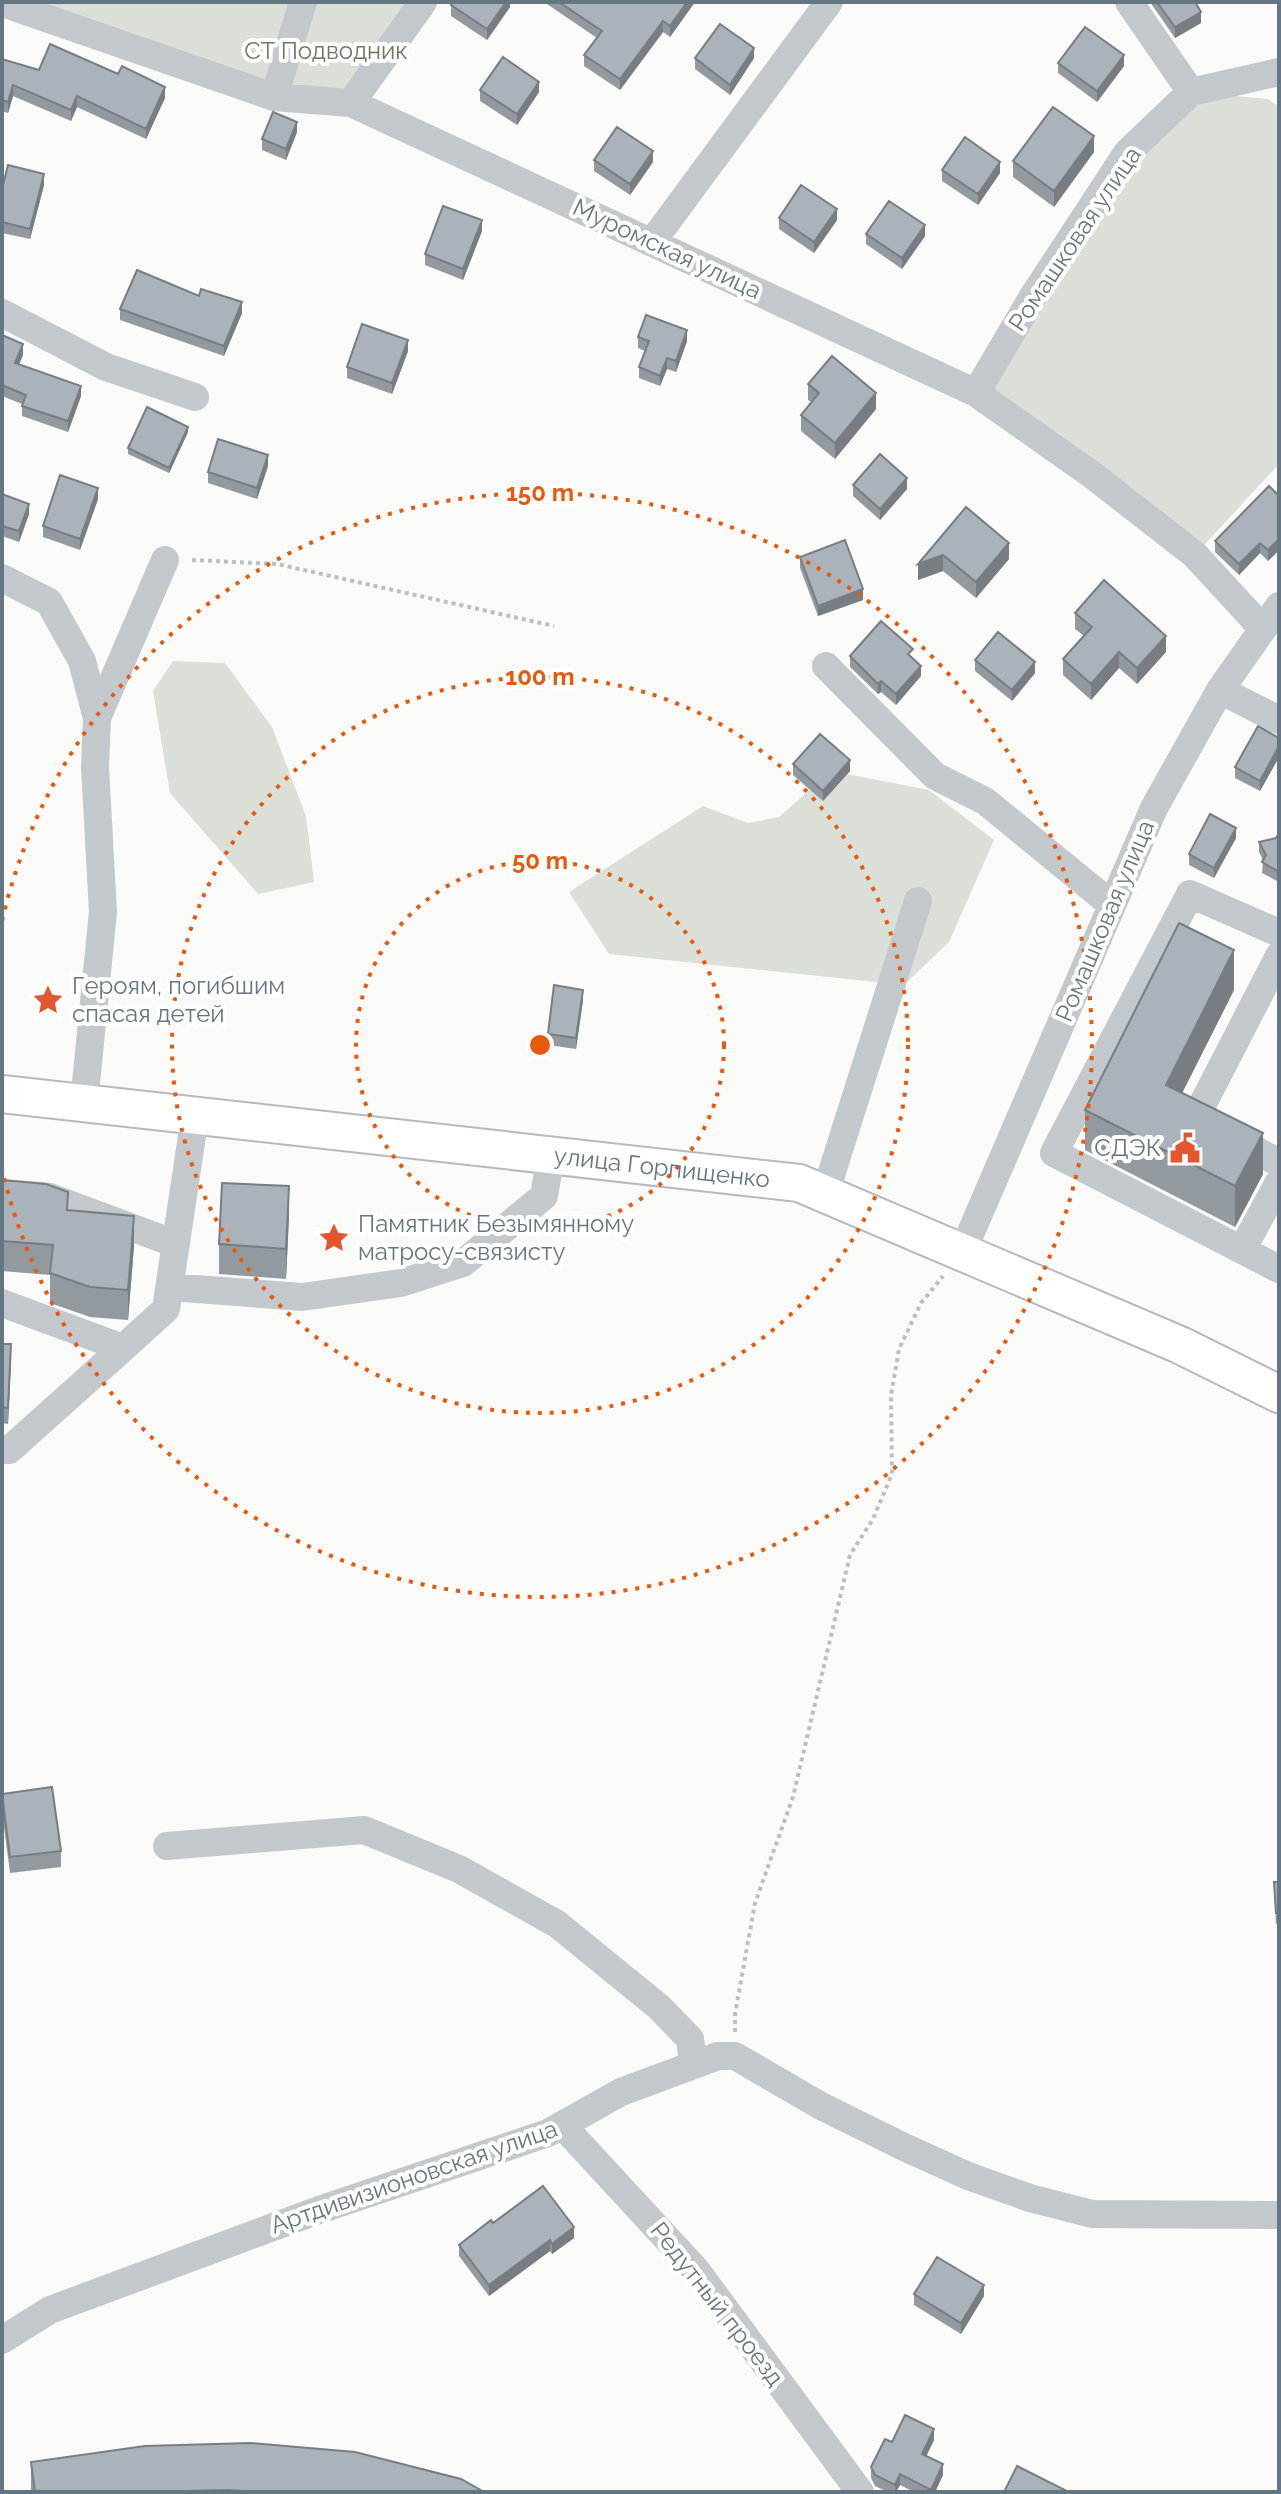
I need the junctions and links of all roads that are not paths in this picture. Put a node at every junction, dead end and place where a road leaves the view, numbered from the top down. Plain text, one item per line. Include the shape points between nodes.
1 (303, 2) edge
2 (423, 2) edge
3 (829, 2) edge
4 (1129, 2) edge
5 (2, 3) edge
6 (1279, 72) edge
7 (1191, 92) junction
8 (274, 97) junction
9 (351, 103) junction
10 (652, 242) junction
11 (2, 313) edge
12 (976, 393) junction
13 (195, 397) dead end
14 (165, 560) road end
15 (2, 578) edge
16 (1271, 617) edge
17 (826, 666) dead end
18 (1220, 690) junction
19 (97, 718) junction
20 (1279, 720) edge
21 (918, 901) dead end
22 (1112, 905) junction
23 (1279, 933) edge
24 (1279, 956) edge
25 (2, 1094) edge
26 (84, 1103) junction
27 (195, 1116) junction
28 (551, 1155) junction
29 (1279, 1163) edge
30 (1279, 1182) edge
31 (2, 1193) edge
32 (825, 1194) junction
33 (176, 1244) junction
34 (1242, 1250) junction
35 (962, 1253) junction
36 (1279, 1269) edge
37 (170, 1287) junction
38 (2, 1303) edge
39 (123, 1348) junction
40 (1279, 1394) edge
41 (2, 1450) edge
42 (167, 1846) dead end
43 (693, 2063) junction
44 (563, 2126) junction
45 (1279, 2215) edge
46 (2, 2340) edge
47 (860, 2492) edge

1 - 8 street
2 - 9 street
3 - 10 street
4 - 7 street
5 - 8 street, Муромская улица
6 - 7 street
7 - 12 street, Ромашковая улица via 1127,153
8 - 9 street, Муромская улица
9 - 10 street, Муромская улица
10 - 12 street, Муромская улица
11 - 13 street via 106,367
12 - 16 street, Муромская улица via 1091,474
14 - 19 street
15 - 19 street via 49,602 82,661
16 - 18 street, Ромашковая улица
17 - 22 street via 935,776 985,801
18 - 20 street
18 - 22 street, Ромашковая улица via 1154,808
19 - 26 street via 103,912
21 - 32 street
22 - 35 street, Ромашковая улица
23 - 34 street via 1190,894 1054,1153
24 - 29 street via 1196,1117
25 - 26 main road, улица Горпищенко
26 - 27 main road, улица Горпищенко
27 - 28 main road, улица Горпищенко
27 - 33 street
28 - 32 main road, улица Горпищенко via 799,1183
28 - 37 street via 544,1196 463,1263 401,1283 302,1297
30 - 34 street
31 - 33 street via 50,1197
32 - 35 main road, улица Горпищенко
33 - 37 street
34 - 36 street
35 - 40 main road, улица Горпищенко via 1180,1345
37 - 39 street via 166,1309
38 - 39 street
39 - 41 street via 9,1450
42 - 43 street via 364,1830 438,1860 557,1924 659,2007 690,2039
43 - 44 street, Артдивизионовская улица via 621,2092
43 - 45 street, Артдивизионовская улица via 735,2056 904,2147 1030,2198 1092,2214
44 - 46 street, Артдивизионовская улица via 99,2291 39,2316
44 - 47 street, Редутный проезд via 696,2270

